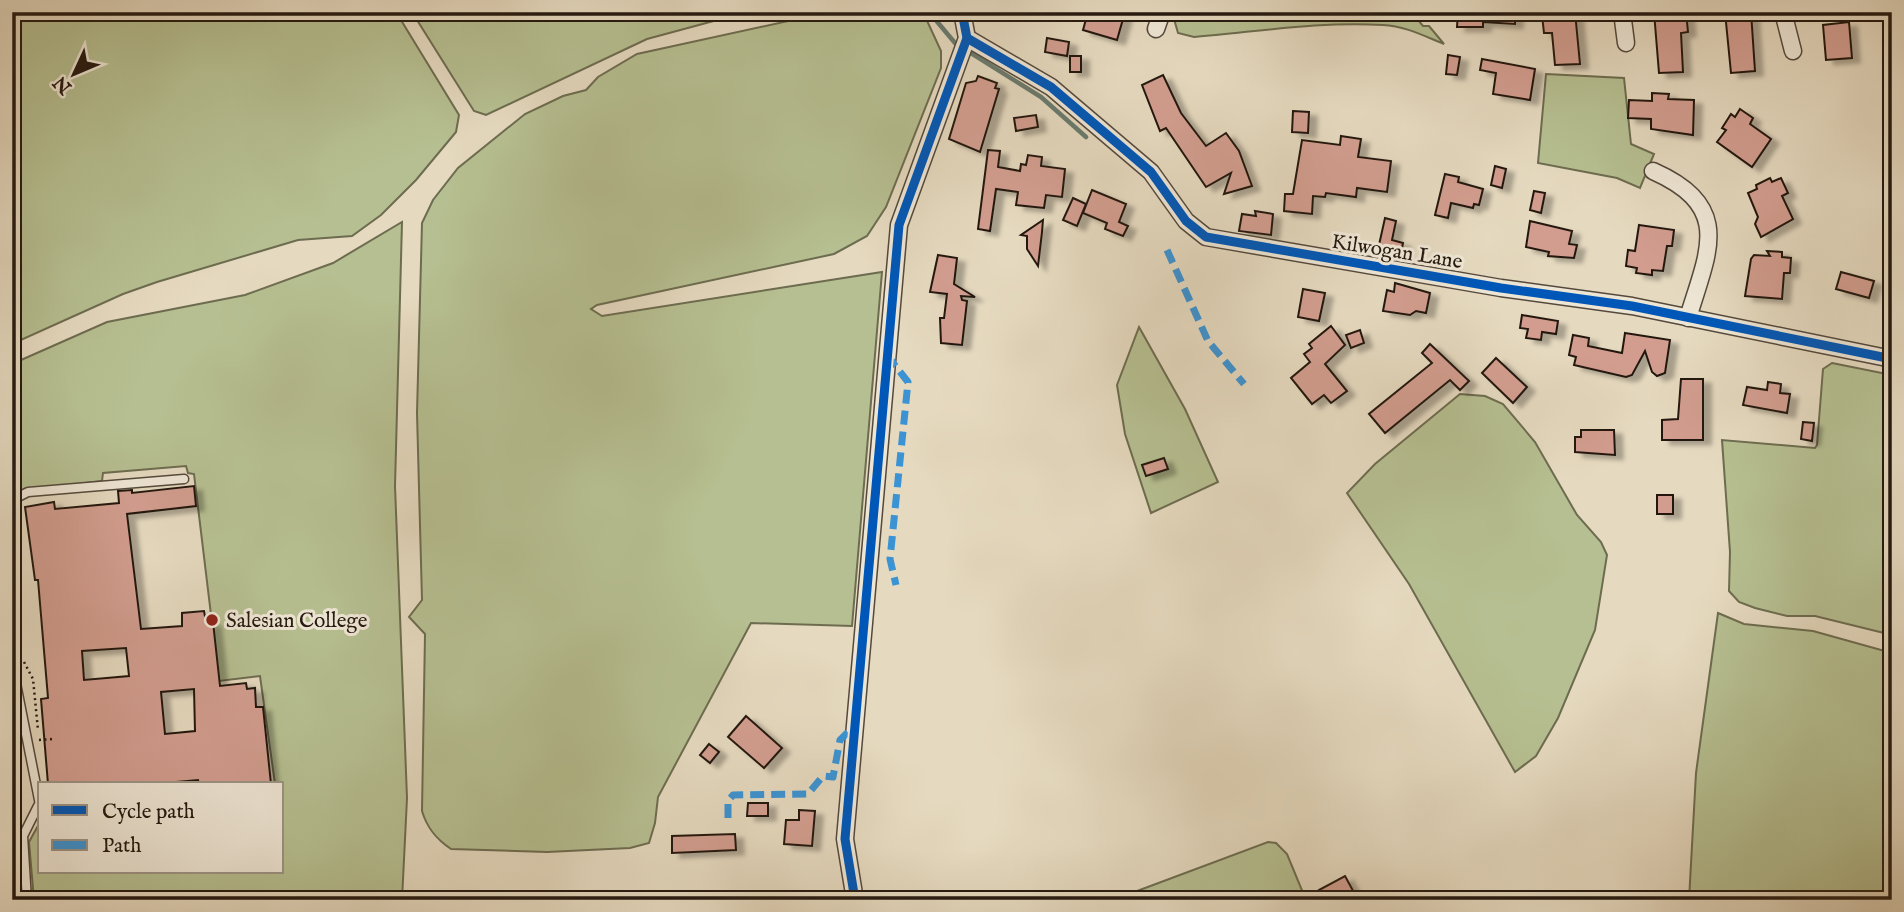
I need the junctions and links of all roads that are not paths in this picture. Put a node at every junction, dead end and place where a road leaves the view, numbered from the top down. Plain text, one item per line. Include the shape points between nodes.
1 (962, 12) edge
2 (1162, 12) edge
3 (1622, 12) edge
4 (1783, 12) edge
5 (1156, 29) dead end
6 (1626, 43) dead end
7 (964, 47) junction
8 (1793, 51) dead end
9 (1653, 171) dead end
10 (1688, 318) junction
11 (1892, 359) edge
12 (184, 479) dead end
13 (12, 500) edge
14 (12, 663) edge
15 (38, 799) edge
16 (38, 808) edge
17 (27, 900) edge
18 (855, 900) edge

1 - 7 street
2 - 5 street
3 - 6 street
4 - 8 street
7 - 10 street, Kilwogan Lane via 1051,87 1151,172 1192,228 1206,237
7 - 18 street via 899,225 845,839
9 - 10 street via 1678,182 1694,197 1711,233
10 - 11 street, Kilwogan Lane
12 - 13 lane via 28,492
14 - 15 lane
16 - 17 lane via 23,836

